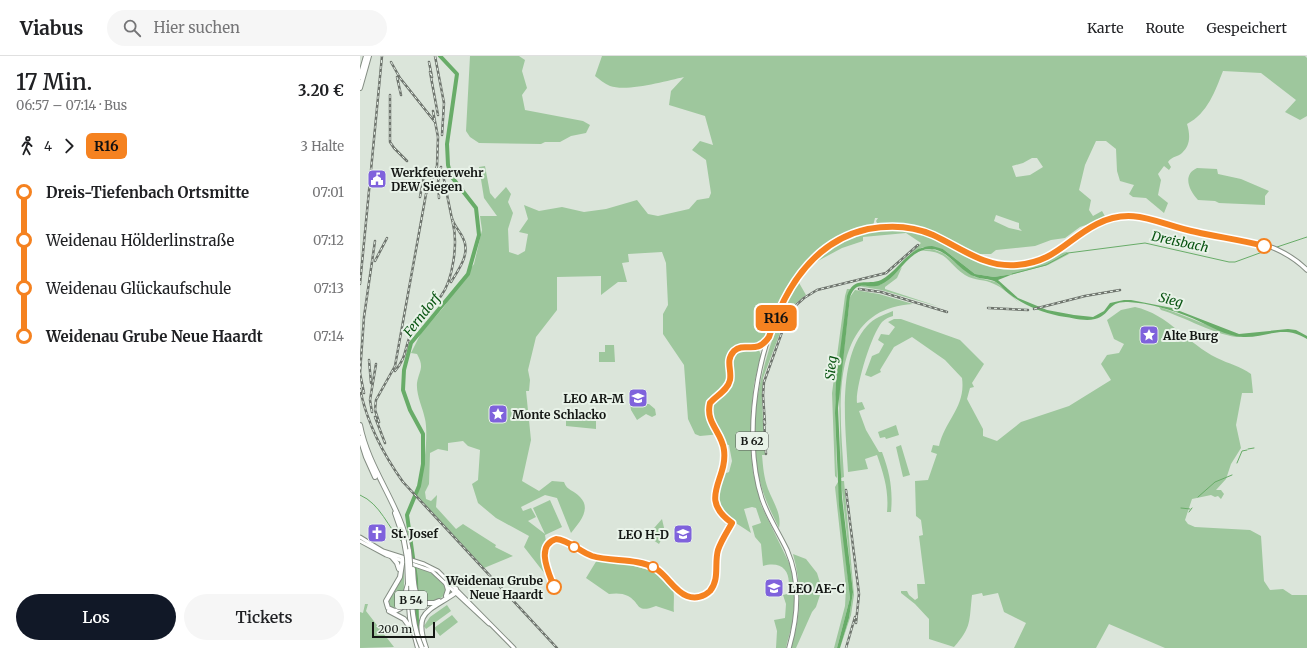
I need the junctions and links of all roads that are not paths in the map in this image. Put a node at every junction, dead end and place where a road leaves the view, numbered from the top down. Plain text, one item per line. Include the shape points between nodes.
1 (366, 56) edge
2 (369, 56) edge
3 (360, 77) edge
4 (360, 88) edge
5 (1306, 268) edge
6 (769, 337) junction
7 (756, 348) dead end
8 (360, 425) edge
9 (360, 438) edge
10 (360, 537) edge
11 (360, 541) edge
12 (409, 551) junction
13 (392, 558) junction
14 (403, 560) junction
15 (418, 564) junction
16 (400, 569) junction
17 (446, 583) junction
18 (408, 584) junction
19 (455, 591) junction
20 (446, 596) junction
21 (412, 630) junction
22 (418, 648) edge
23 (422, 648) edge
24 (426, 648) edge
25 (514, 648) edge
26 (789, 648) edge

1 - 3 highway
2 - 4 highway
5 - 6 main road, B 62 via 1280,252 1258,245 1137,216 1116,217 1090,228 1049,257 1017,265 986,262 933,235 914,229 884,227 860,231 832,243 805,267 785,298
6 - 7 main road via 764,344
6 - 26 main road, B 62 via 756,392 752,437 757,480 769,516 792,563 796,584 797,601
8 - 12 highway, B 54, bridge via 370,461 400,518
9 - 18 highway, B 54, bridge via 368,462 391,504 400,528 407,558
10 - 14 main road
11 - 13 main road
12 - 20 highway, bridge via 416,593 420,599 426,603 434,603
12 - 23 highway, B 54, bridge via 412,610 415,630
13 - 14 main road
13 - 16 highway
14 - 15 main road
14 - 16 highway
14 - 18 highway via 398,582 386,601 392,610 401,608
15 - 17 main road via 432,571
15 - 19 main road via 434,568
16 - 21 highway via 384,601 387,610 407,621
17 - 19 main road
17 - 20 highway
18 - 21 highway, B 54
19 - 20 highway
19 - 24 highway via 422,616 420,623
19 - 25 main road
21 - 22 highway, B 54

